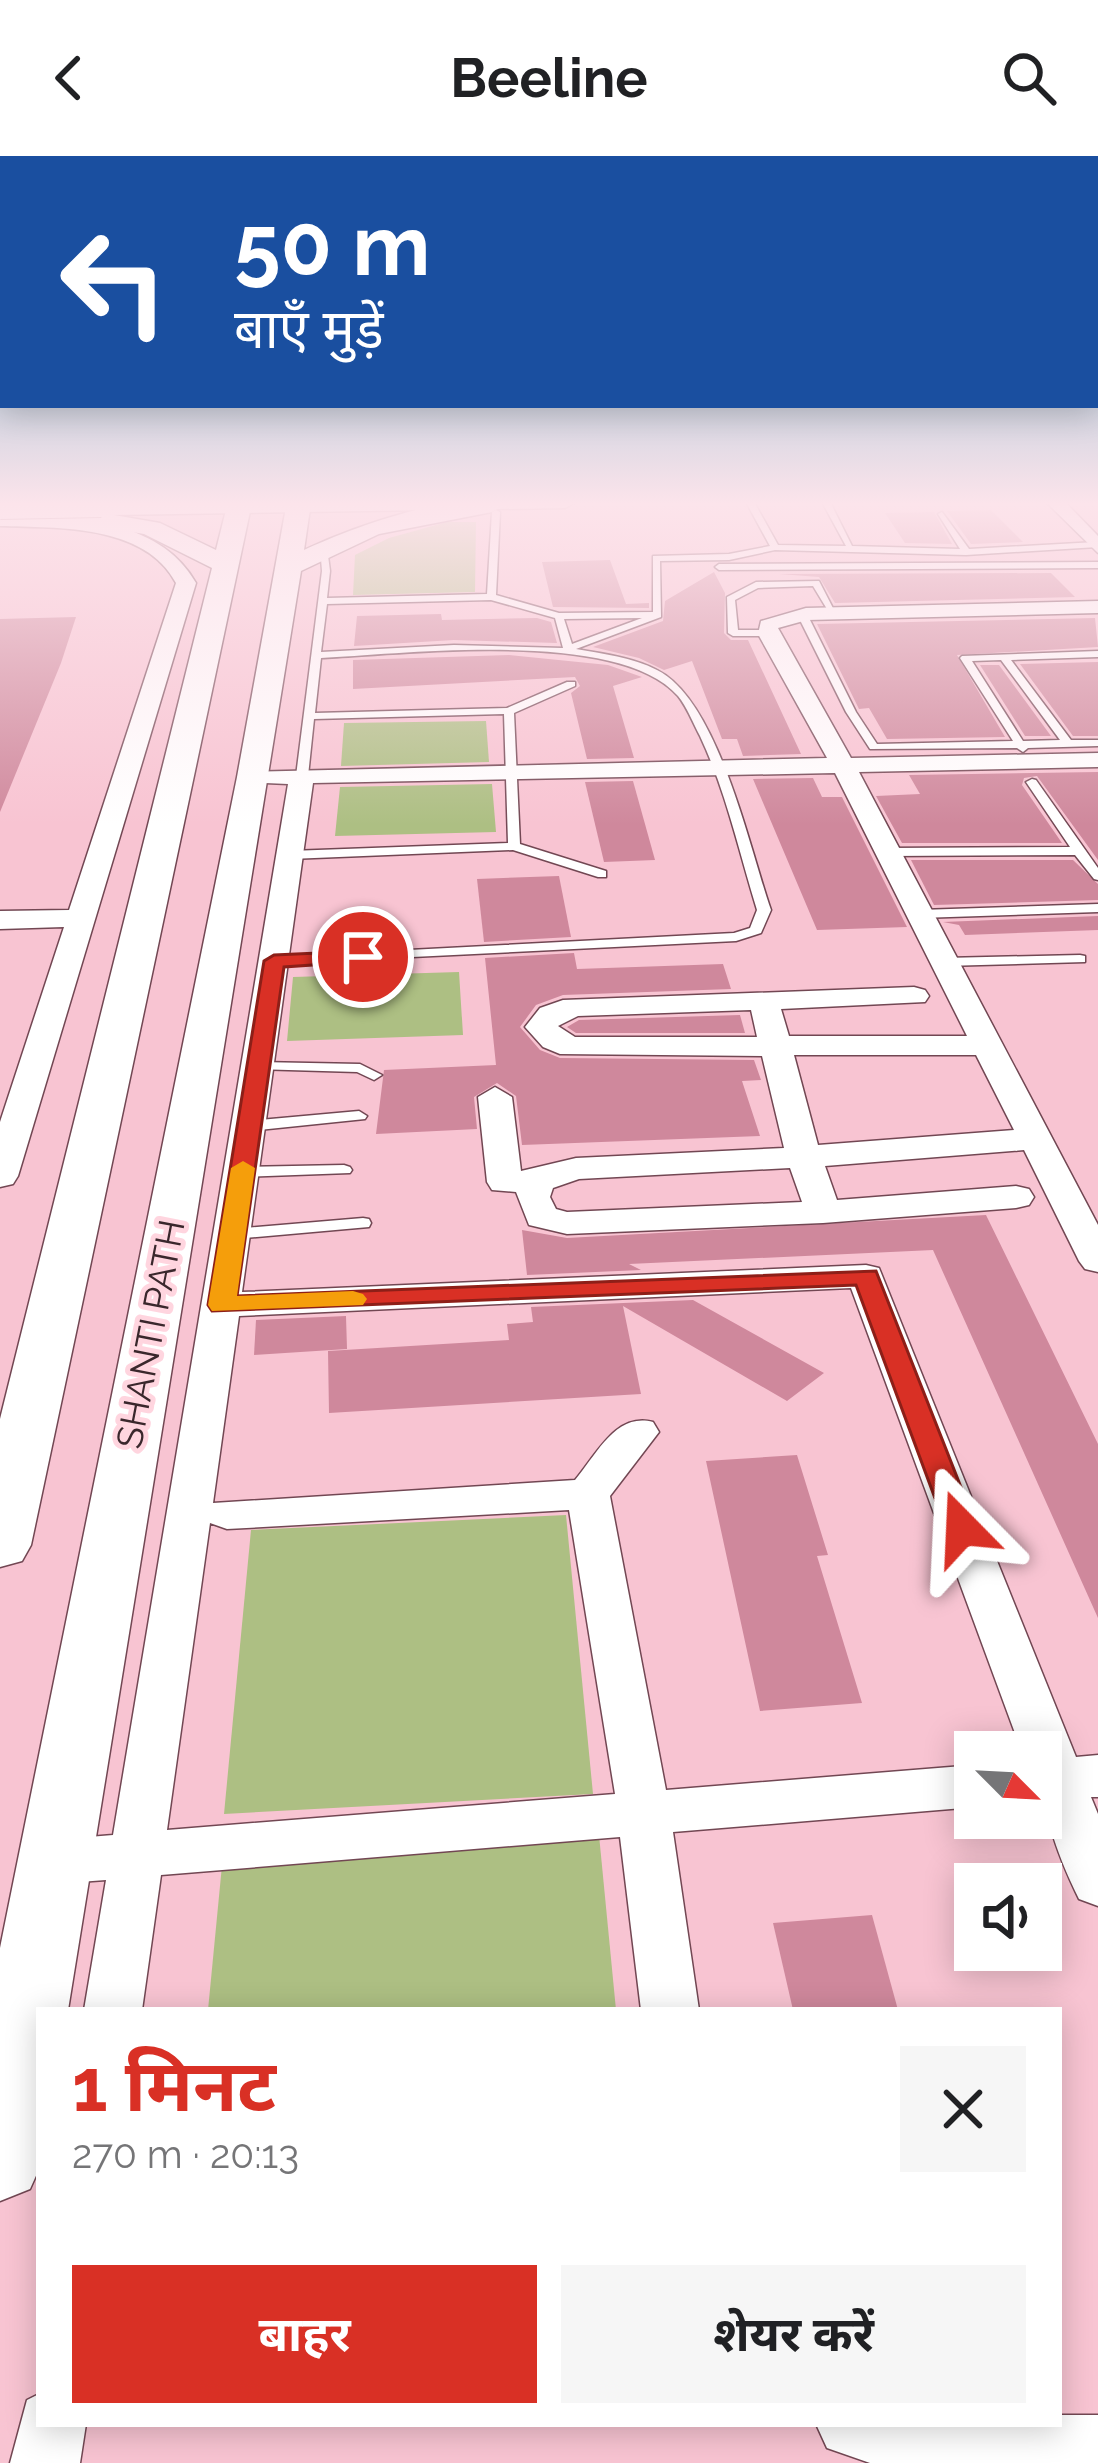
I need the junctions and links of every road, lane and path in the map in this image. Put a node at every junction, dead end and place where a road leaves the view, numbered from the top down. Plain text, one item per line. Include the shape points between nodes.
1 (178, 610) edge
2 (215, 610) edge
3 (298, 610) edge
4 (311, 610) edge
5 (536, 610) edge
6 (658, 610) edge
7 (731, 610) edge
8 (831, 610) edge
9 (981, 610) edge
10 (833, 613) junction
11 (802, 614) junction
12 (658, 615) junction
13 (559, 616) junction
14 (768, 633) junction
15 (568, 649) junction
16 (1098, 654) edge
17 (315, 655) junction
18 (1004, 657) junction
19 (571, 684) dead end
20 (509, 711) junction
21 (308, 716) junction
22 (1098, 743) edge
23 (1068, 744) junction
24 (1098, 760) edge
25 (1032, 768) junction
26 (718, 769) junction
27 (511, 772) junction
28 (278, 776) junction
29 (849, 777) junction
30 (1098, 781) edge
31 (514, 846) junction
32 (1078, 851) junction
33 (888, 852) junction
34 (290, 855) junction
35 (602, 874) dead end
36 (1098, 876) edge
37 (1098, 908) edge
38 (920, 914) junction
39 (83, 918) junction
40 (0, 920) edge
41 (1080, 959) dead end
42 (274, 961) junction
43 (944, 962) junction
44 (914, 995) dead end
45 (763, 999) junction
46 (775, 1046) junction
47 (988, 1046) junction
48 (259, 1066) junction
49 (374, 1075) dead end
50 (495, 1096) dead end
51 (359, 1116) dead end
52 (249, 1126) junction
53 (1036, 1139) junction
54 (805, 1157) junction
55 (344, 1170) dead end
56 (242, 1172) junction
57 (0, 1176) edge
58 (537, 1181) junction
59 (1016, 1197) dead end
60 (824, 1212) junction
61 (363, 1223) dead end
62 (233, 1234) junction
63 (1098, 1261) edge
64 (222, 1305) junction
65 (638, 1432) dead end
66 (588, 1493) junction
67 (227, 1514) dead end
68 (0, 1545) edge
69 (1065, 1779) edge
70 (954, 1788) edge
71 (644, 1813) junction
72 (137, 1855) junction
73 (52, 1862) junction
74 (1098, 1883) edge
75 (113, 2007) edge
76 (670, 2007) edge
77 (0, 2160) edge
78 (51, 2427) edge
79 (864, 2427) edge
80 (1098, 2450) edge
81 (45, 2463) edge

1 - 39 street
2 - 68 main road
3 - 28 main road, SHANTI PATH
4 - 17 lane
5 - 13 lane
6 - 12 lane
7 - 14 lane via 734,633
8 - 10 lane
9 - 10 street
10 - 11 street
11 - 14 street via 768,625
11 - 25 lane via 874,747
12 - 13 lane
12 - 15 lane
13 - 15 lane
14 - 29 street
15 - 17 lane
15 - 26 lane via 663,674
16 - 18 lane
17 - 21 lane
18 - 23 lane
18 - 25 lane via 965,658
19 - 20 lane
20 - 21 lane
20 - 27 lane
21 - 28 lane
22 - 23 lane
23 - 25 lane
24 - 25 street
25 - 29 street
25 - 30 street
25 - 32 lane
26 - 27 street
26 - 29 street
26 - 42 lane via 764,910 756,930 673,942
27 - 28 street
27 - 31 lane
28 - 34 street
28 - 73 main road, SHANTI PATH
29 - 33 street
31 - 34 lane
31 - 35 lane
32 - 33 lane
32 - 36 lane
33 - 38 street
34 - 42 street
37 - 38 lane
38 - 43 street
39 - 40 street
39 - 57 street
41 - 43 lane
42 - 48 street
43 - 47 street
44 - 45 street
45 - 46 street
45 - 46 street via 574,1007 541,1027 571,1047
46 - 47 street
46 - 54 street
47 - 53 street
48 - 49 lane
48 - 52 street
50 - 58 street via 505,1182
51 - 52 lane
52 - 56 street
53 - 54 street
53 - 63 street
54 - 58 street via 576,1169
54 - 60 street
55 - 56 lane
56 - 62 street
58 - 60 street via 532,1197 542,1217 567,1222
59 - 60 street
61 - 62 lane
62 - 64 street
64 - 69 street via 866,1276
64 - 72 street
65 - 66 street
66 - 67 street
66 - 71 street
69 - 74 street
70 - 71 street
71 - 72 street
71 - 76 street
72 - 73 street
72 - 75 street
73 - 77 main road, SHANTI PATH
78 - 81 street
79 - 80 street via 954,2448

